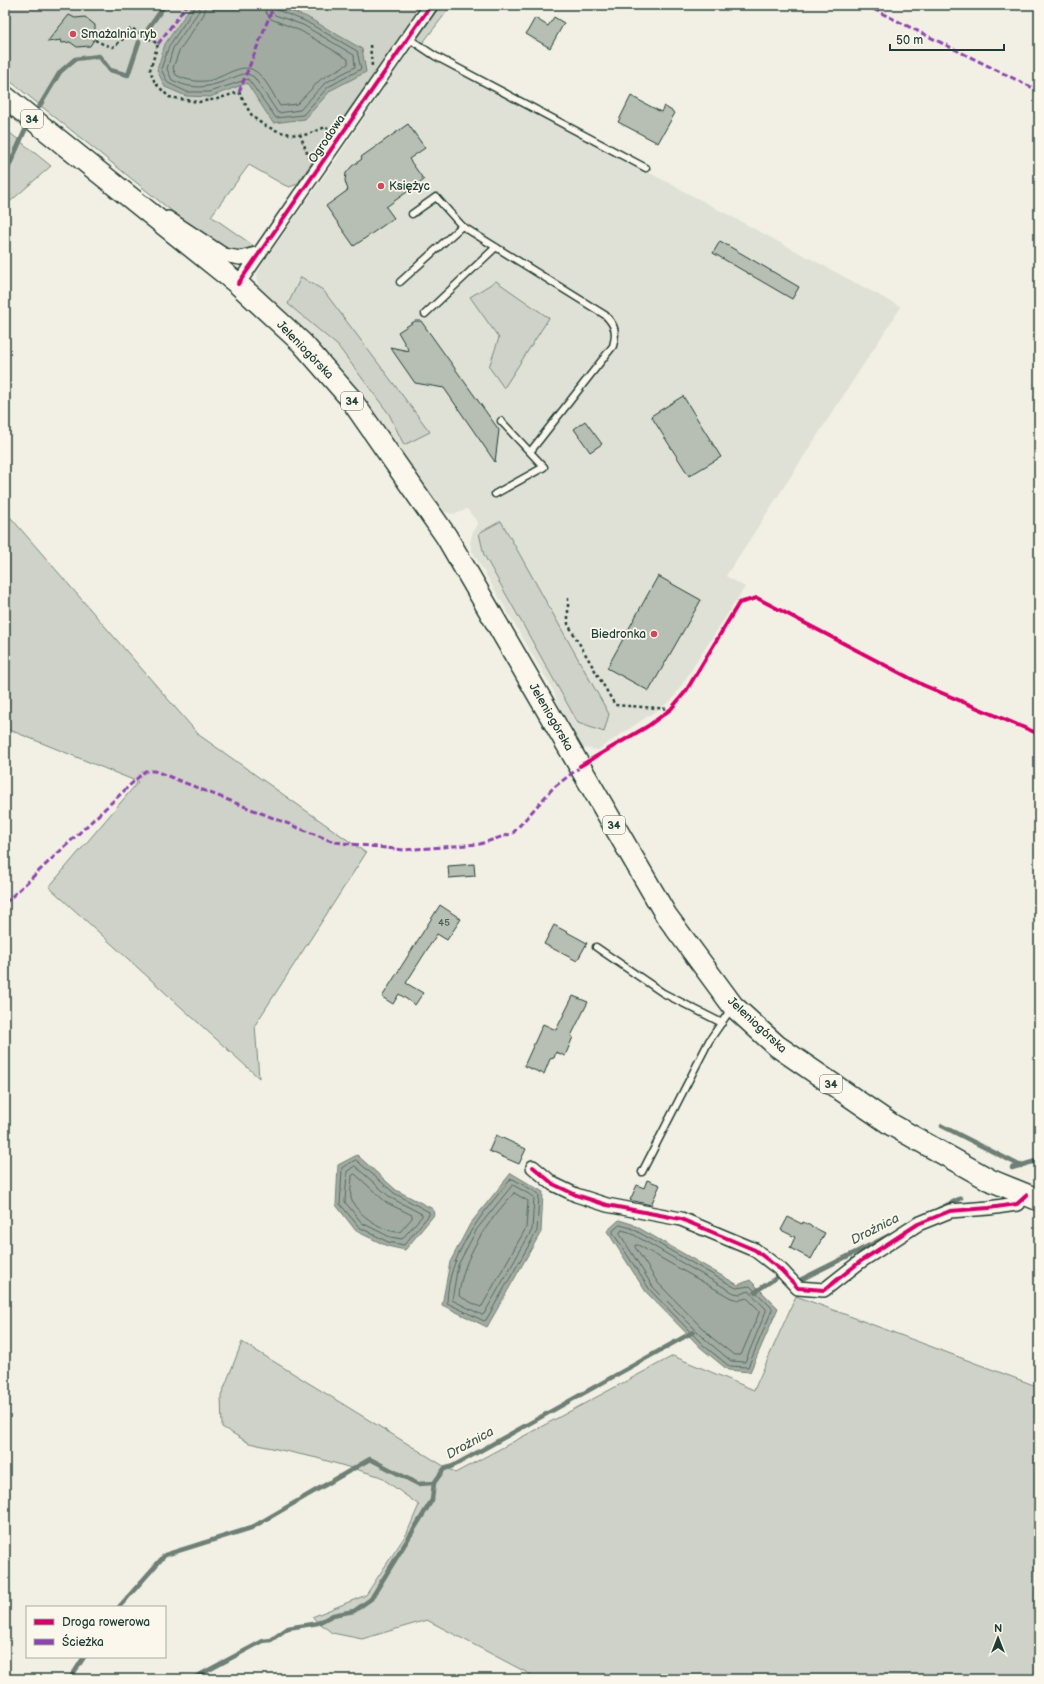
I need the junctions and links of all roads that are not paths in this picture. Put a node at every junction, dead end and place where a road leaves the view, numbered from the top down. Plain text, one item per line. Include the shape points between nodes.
1 (431, 5) edge
2 (408, 38) junction
3 (5, 97) edge
4 (646, 168) dead end
5 (135, 201) junction
6 (412, 214) dead end
7 (462, 226) junction
8 (496, 248) junction
9 (260, 253) junction
10 (400, 282) dead end
11 (238, 284) junction
12 (425, 314) dead end
13 (501, 421) dead end
14 (530, 452) junction
15 (495, 494) dead end
16 (596, 947) dead end
17 (727, 1014) junction
18 (533, 1166) dead end
19 (642, 1172) dead end
20 (1033, 1198) edge

1 - 2 street, Ogrodowa
2 - 4 lane via 435,56
2 - 9 street, Ogrodowa
3 - 5 main road, 34
5 - 9 street via 187,229 224,255 240,258
5 - 11 main road, 34
6 - 7 lane via 436,197
7 - 8 lane
7 - 10 lane
8 - 12 lane
8 - 14 lane via 605,315 615,330 613,346
9 - 11 street, Ogrodowa
11 - 17 main road, Jeleniogórska / 34 via 302,343 350,398 446,536 666,915
13 - 14 lane
14 - 15 lane via 544,467
16 - 17 lane via 663,993
17 - 19 lane via 709,1042
17 - 20 main road, Jeleniogórska / 34 via 892,1125 990,1180
18 - 20 street via 553,1184 576,1196 607,1205 681,1219 755,1250 781,1270 798,1288 824,1290 861,1261 918,1224 950,1211 1017,1204

